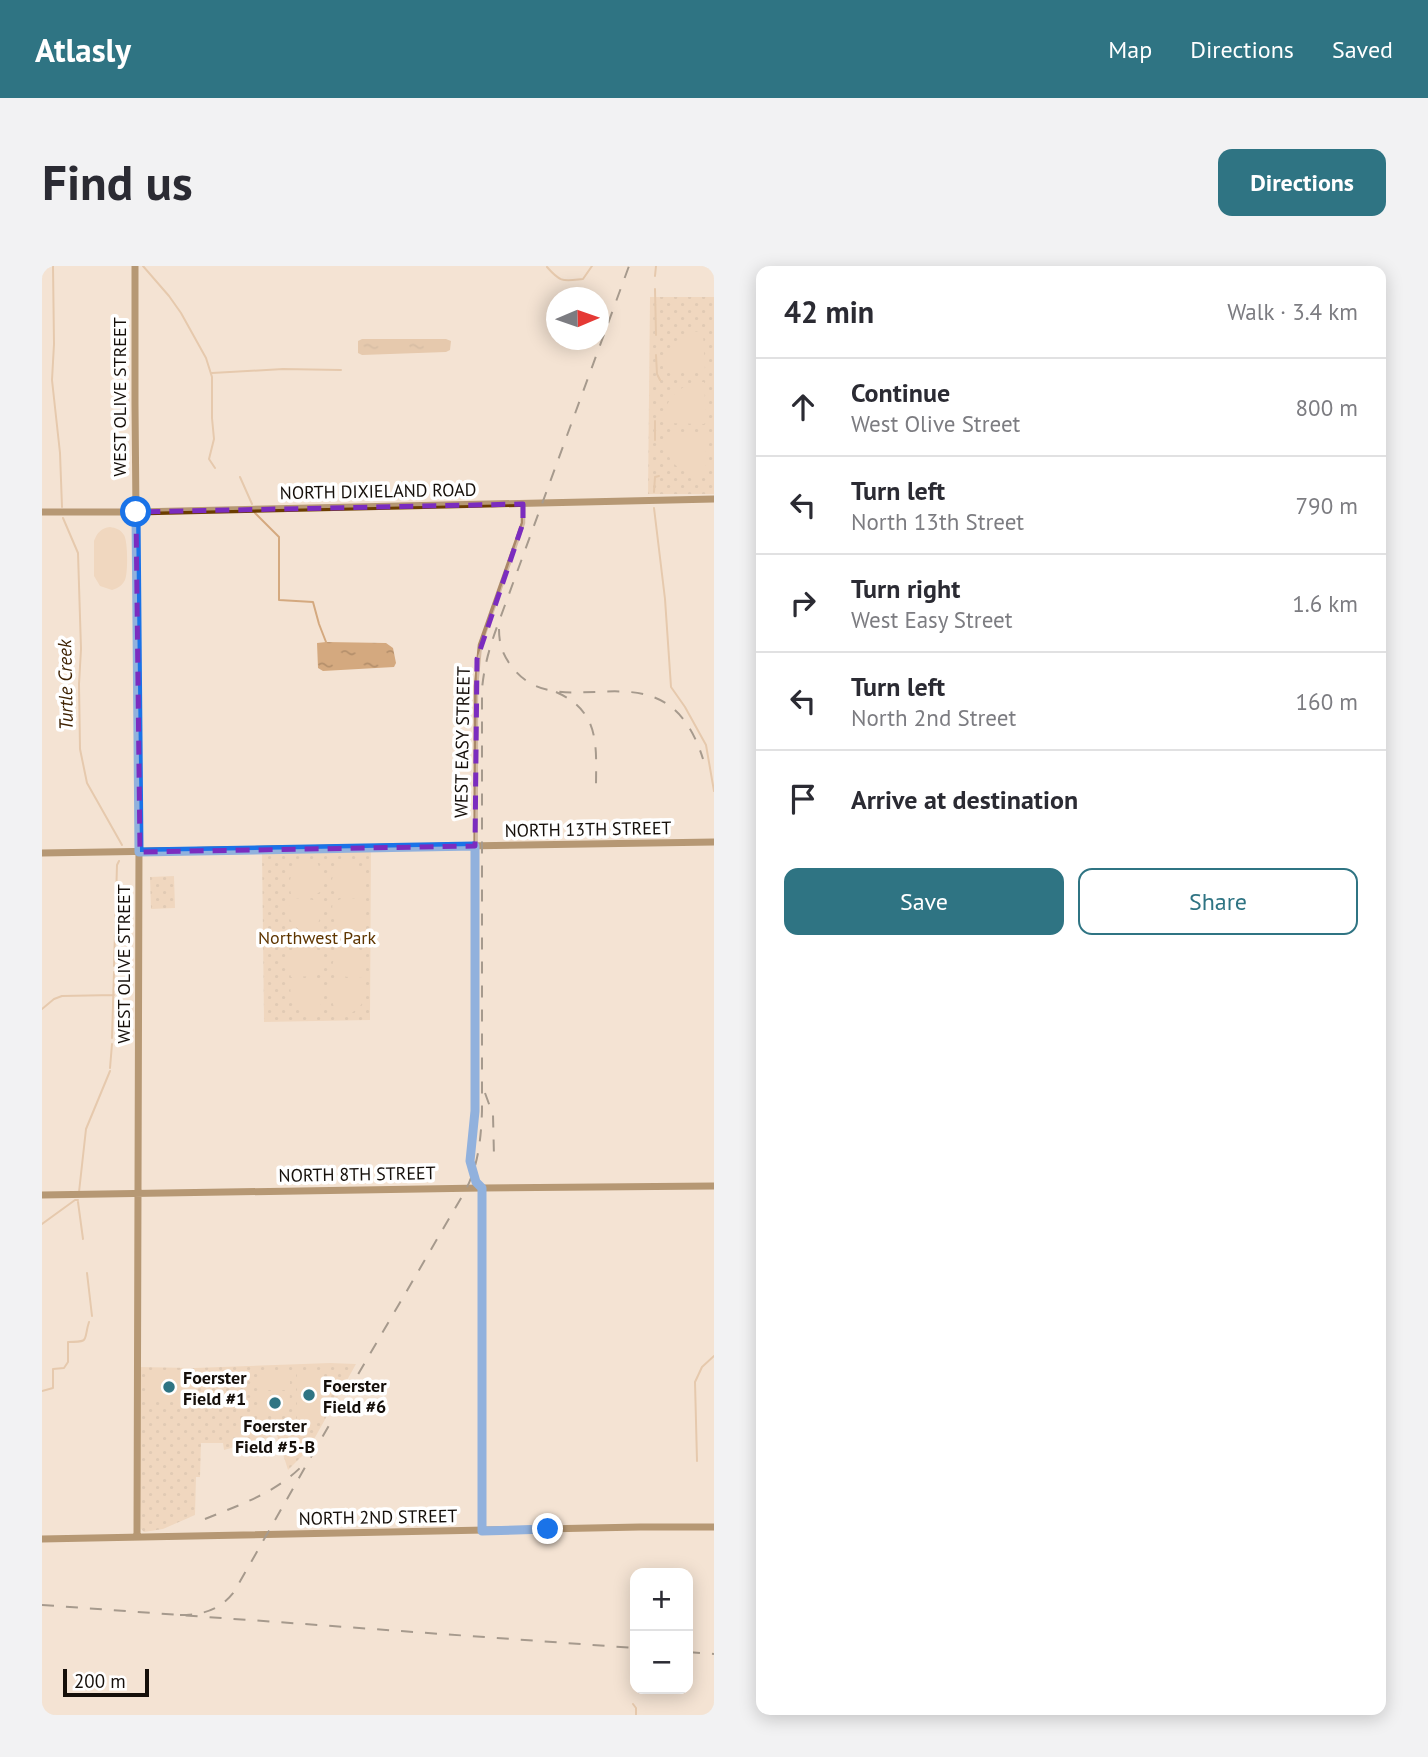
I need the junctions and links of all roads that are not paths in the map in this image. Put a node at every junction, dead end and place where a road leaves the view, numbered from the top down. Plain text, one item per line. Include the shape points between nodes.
1 (135, 266) edge
2 (714, 499) edge
3 (523, 503) junction
4 (42, 512) edge
5 (136, 512) junction
6 (714, 842) edge
7 (475, 846) junction
8 (139, 852) junction
9 (42, 853) edge
10 (714, 1186) edge
11 (482, 1188) junction
12 (139, 1194) junction
13 (42, 1195) edge
14 (714, 1527) edge
15 (482, 1531) junction
16 (137, 1536) junction
17 (42, 1539) edge

1 - 5 main road, WEST OLIVE STREET
2 - 3 main road, NORTH DIXIELAND ROAD
3 - 5 main road, NORTH DIXIELAND ROAD
3 - 7 street, WEST EASY STREET via 523,523 477,659
4 - 5 main road, NORTH DIXIELAND ROAD
5 - 8 main road, WEST OLIVE STREET
6 - 7 main road, NORTH 13TH STREET
7 - 8 main road, NORTH 13TH STREET
7 - 11 street, WEST EASY STREET via 475,1111 470,1161
8 - 9 main road, NORTH 13TH STREET
8 - 12 main road, WEST OLIVE STREET
10 - 11 main road, NORTH 8TH STREET
11 - 12 main road, NORTH 8TH STREET
11 - 15 street, WEST EASY STREET
12 - 13 main road, NORTH 8TH STREET
12 - 16 main road, WEST OLIVE STREET
14 - 15 main road, NORTH 2ND STREET
15 - 16 main road, NORTH 2ND STREET
16 - 17 main road, NORTH 2ND STREET

